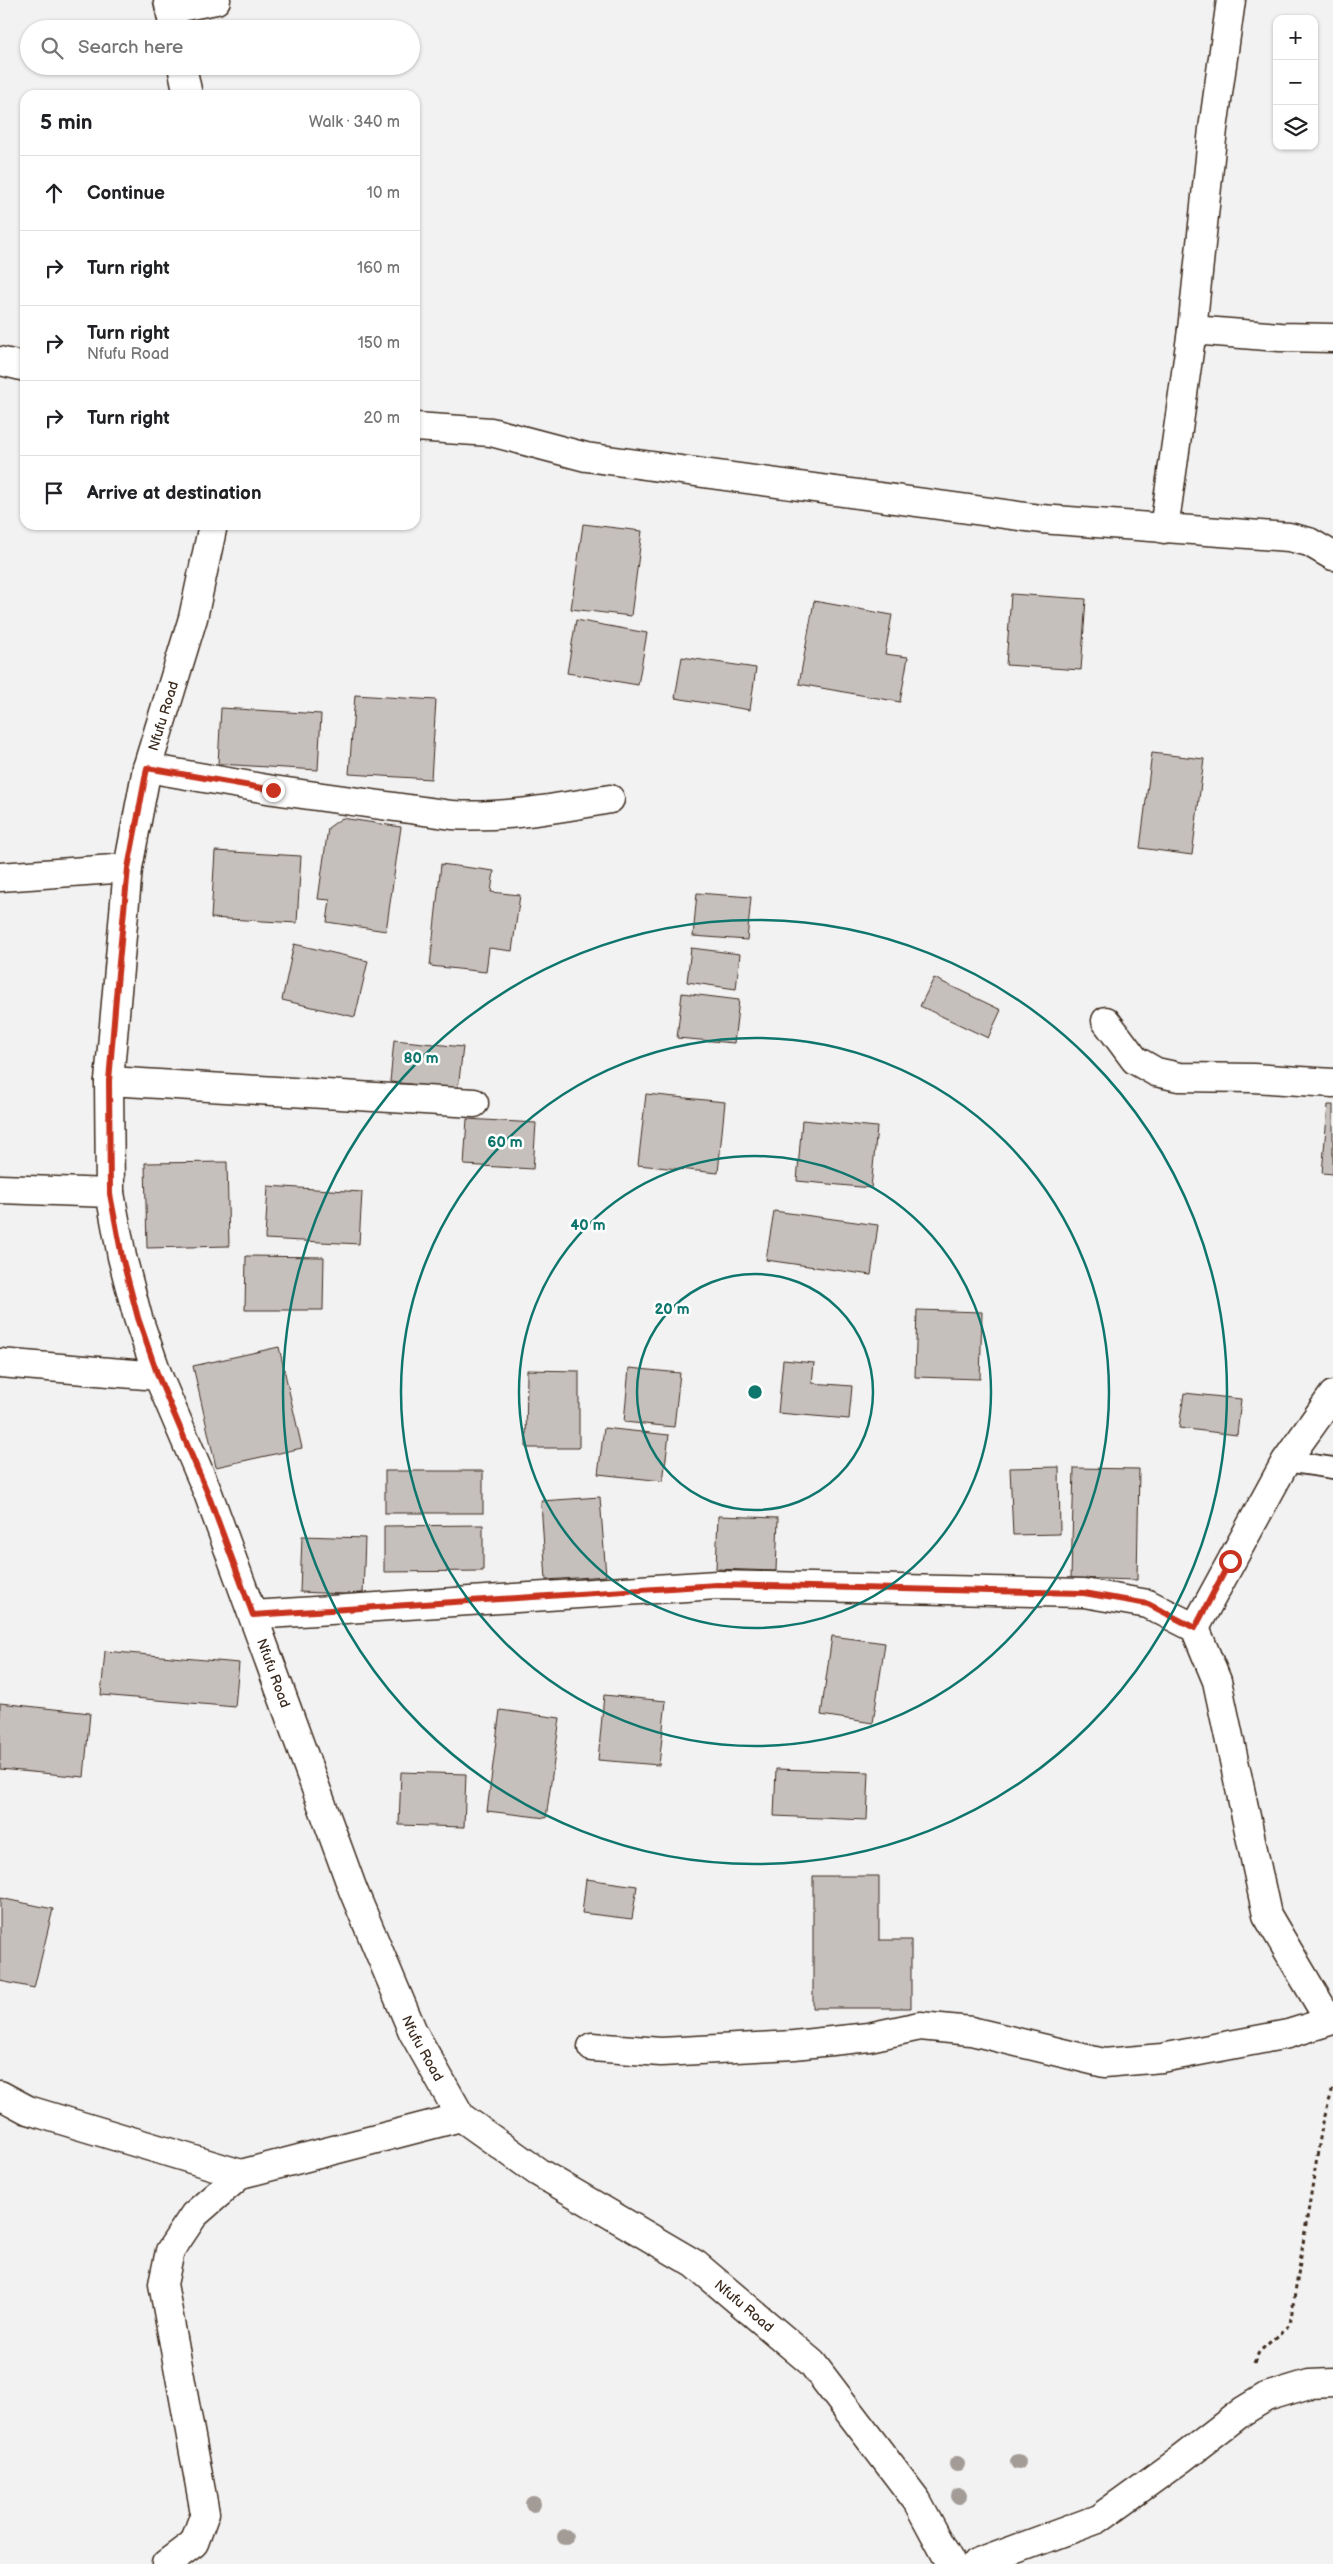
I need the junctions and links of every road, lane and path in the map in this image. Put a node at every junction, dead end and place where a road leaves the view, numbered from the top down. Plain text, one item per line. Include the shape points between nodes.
1 (216, 0) edge
2 (1231, 0) edge
3 (170, 13) edge
4 (184, 75) edge
5 (187, 90) edge
6 (1192, 330) junction
7 (1333, 338) edge
8 (0, 361) edge
9 (20, 366) edge
10 (420, 427) edge
11 (1164, 529) junction
12 (212, 530) edge
13 (1333, 556) edge
14 (147, 768) junction
15 (610, 799) dead end
16 (128, 868) junction
17 (0, 877) edge
18 (1106, 1021) dead end
19 (109, 1081) junction
20 (1333, 1083) edge
21 (474, 1103) dead end
22 (0, 1189) edge
23 (110, 1194) junction
24 (0, 1363) edge
25 (158, 1376) junction
26 (1333, 1395) edge
27 (1286, 1461) junction
28 (1333, 1468) edge
29 (253, 1615) junction
30 (1195, 1628) junction
31 (1331, 2020) edge
32 (592, 2047) dead end
33 (1333, 2088) edge
34 (0, 2095) edge
35 (461, 2117) junction
36 (240, 2174) junction
37 (1251, 2370) dead end
38 (1333, 2383) edge
39 (166, 2564) edge
40 (950, 2564) edge
41 (976, 2564) edge

1 - 3 street
2 - 6 street via 1213,128
4 - 5 street
6 - 7 street via 1271,337
6 - 11 street
8 - 9 street
10 - 11 street via 491,432 586,457 1032,518
11 - 13 street via 1289,537 1309,542
12 - 14 street, Nfufu Road via 193,618
14 - 15 street via 273,790 452,815 478,816
14 - 16 street, Nfufu Road
16 - 17 street
16 - 19 street, Nfufu Road
18 - 20 street via 1135,1060 1156,1072 1179,1077
19 - 21 street
19 - 23 street, Nfufu Road
22 - 23 street
23 - 25 street, Nfufu Road via 138,1318
24 - 25 street
25 - 29 street, Nfufu Road via 208,1494
26 - 27 street
27 - 28 lane
27 - 30 street
29 - 30 street via 717,1585 1084,1593 1148,1604
29 - 35 street, Nfufu Road via 361,1908 412,2032
30 - 31 street via 1217,1681 1267,1915
31 - 32 street via 1288,2034 1172,2056 1104,2063 971,2032 920,2026 870,2037 784,2046 661,2052
33 - 37 path via 1322,2126 1290,2324 1259,2352
34 - 36 street via 28,2110
35 - 36 street
35 - 40 street, Nfufu Road via 538,2172 696,2264 812,2363 917,2501
36 - 39 street via 194,2215 170,2251 163,2284 205,2513 194,2543
38 - 41 street via 1309,2384 1266,2397 1098,2519

